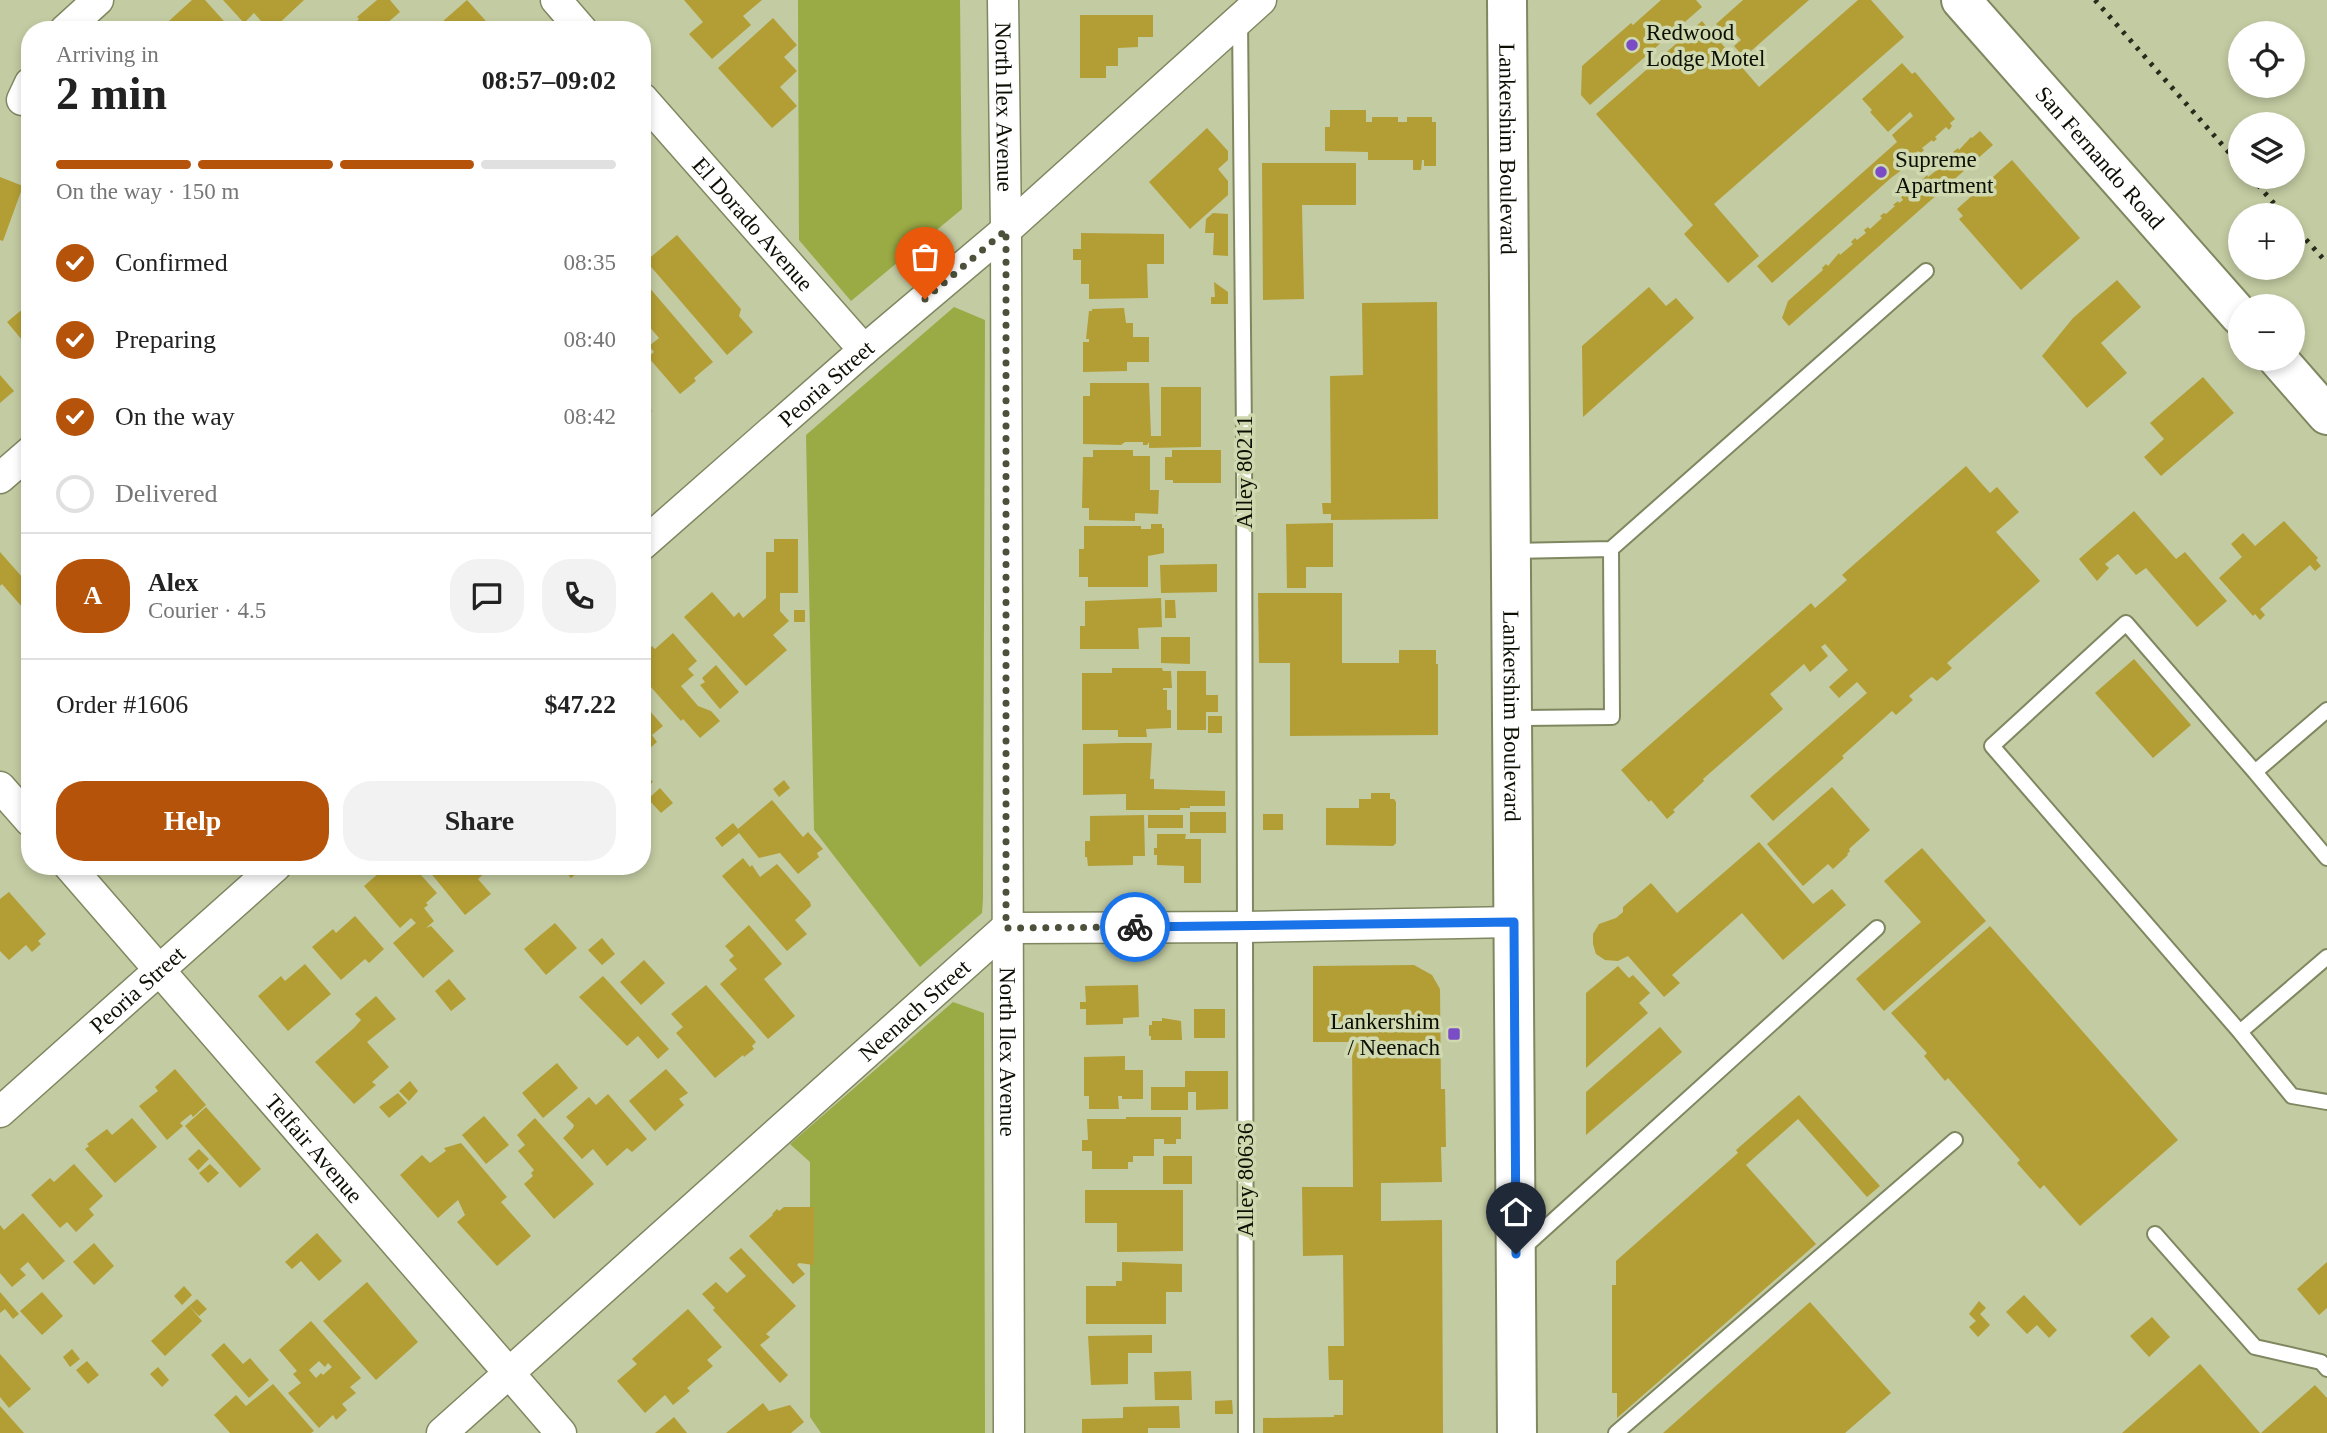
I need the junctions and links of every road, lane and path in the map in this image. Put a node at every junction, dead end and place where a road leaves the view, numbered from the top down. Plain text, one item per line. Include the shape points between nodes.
1 (98, 0) edge
2 (556, 0) edge
3 (1003, 0) edge
4 (1507, 0) edge
5 (1961, 0) edge
6 (1247, 6) edge
7 (75, 21) edge
8 (574, 21) edge
9 (651, 108) edge
10 (1006, 230) junction
11 (1926, 271) dead end
12 (2228, 302) edge
13 (864, 350) junction
14 (2288, 371) edge
15 (2327, 415) edge
16 (21, 460) edge
17 (0, 478) edge
18 (651, 537) edge
19 (1611, 549) junction
20 (1512, 551) junction
21 (2327, 710) edge
22 (1513, 719) junction
23 (2255, 772) junction
24 (0, 787) edge
25 (21, 811) edge
26 (2327, 858) edge
27 (77, 875) edge
28 (266, 875) edge
29 (1514, 922) junction
30 (1244, 927) junction
31 (1006, 928) junction
32 (1877, 928) dead end
33 (2327, 957) edge
34 (159, 969) junction
35 (2240, 1032) junction
36 (7, 1102) edge
37 (2327, 1102) edge
38 (1955, 1140) dead end
39 (2155, 1234) dead end
40 (1516, 1254) junction
41 (2327, 1369) edge
42 (510, 1373) junction
43 (442, 1433) edge
44 (561, 1433) edge
45 (1009, 1433) edge
46 (1246, 1433) edge
47 (1517, 1433) edge
48 (1616, 1433) edge

1 - 7 street
2 - 8 street
3 - 10 street, North Ilex Avenue
4 - 20 main road, Lankershim Boulevard
5 - 12 main road, San Fernando Road
6 - 10 street, Peoria Street
6 - 30 lane, Alley 80211
9 - 13 street, El Dorado Avenue
10 - 13 street, Peoria Street
10 - 31 street, North Ilex Avenue
11 - 19 lane
13 - 18 street, Peoria Street
14 - 15 main road
16 - 17 street
19 - 20 lane
19 - 22 lane via 1612,718
20 - 22 main road, Lankershim Boulevard
21 - 23 lane
22 - 29 main road, Lankershim Boulevard
23 - 26 lane
23 - 35 lane via 2126,623 1992,746
24 - 25 street
27 - 34 street, Telfair Avenue
28 - 34 street, Peoria Street
29 - 30 street
29 - 40 main road, Lankershim Boulevard
30 - 31 street
30 - 46 lane, Alley 80636
31 - 42 street, Neenach Street
31 - 45 street, North Ilex Avenue
32 - 40 lane
33 - 35 lane
34 - 36 street, Peoria Street
34 - 42 street, Telfair Avenue
35 - 37 lane via 2292,1096
38 - 48 lane
39 - 41 lane via 2255,1347 2321,1362
40 - 47 main road, Lankershim Boulevard
42 - 43 street, Neenach Street
42 - 44 street, Telfair Avenue

